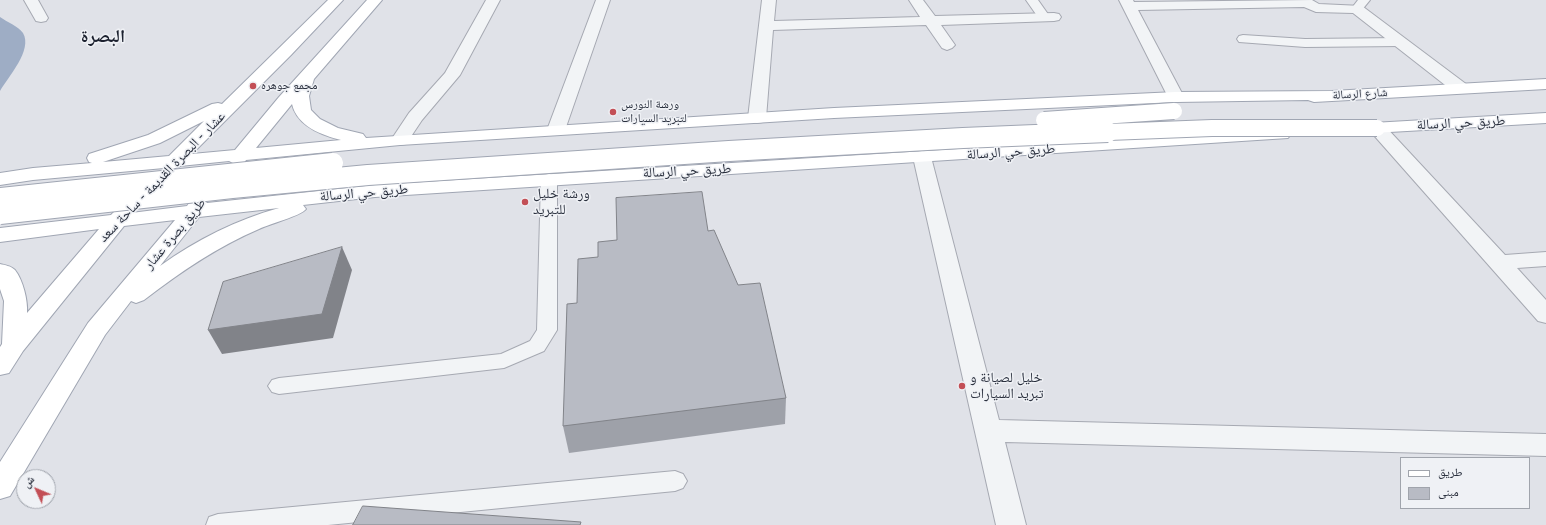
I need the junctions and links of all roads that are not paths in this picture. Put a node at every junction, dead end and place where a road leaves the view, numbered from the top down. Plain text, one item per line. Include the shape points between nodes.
1 (31, 0) edge
2 (336, 0) edge
3 (375, 0) edge
4 (493, 0) edge
5 (603, 0) edge
6 (769, 0) edge
7 (916, 0) edge
8 (1032, 0) edge
9 (1128, 3) edge
10 (1361, 5) edge
11 (1049, 17) joint
12 (41, 18) dead end
13 (930, 21) junction
14 (766, 26) junction
15 (1243, 39) dead end
16 (1401, 42) junction
17 (947, 45) dead end
18 (306, 78) junction
19 (1546, 84) edge
20 (1460, 88) junction
21 (243, 94) junction
22 (1175, 104) junction
23 (757, 118) junction
24 (1546, 118) edge
25 (1377, 128) junction
26 (556, 130) junction
27 (400, 140) junction
28 (242, 154) junction
29 (922, 157) junction
30 (175, 160) junction
31 (33, 174) junction
32 (0, 179) edge
33 (549, 179) junction
34 (375, 191) junction
35 (0, 198) edge
36 (194, 211) junction
37 (0, 214) edge
38 (116, 220) junction
39 (0, 235) edge
40 (1546, 259) edge
41 (1498, 263) junction
42 (0, 271) edge
43 (1546, 315) edge
44 (96, 330) junction
45 (14, 345) junction
46 (0, 366) edge
47 (279, 386) dead end
48 (988, 431) junction
49 (1546, 445) edge
50 (675, 481) dead end
51 (0, 486) edge
52 (218, 525) edge
53 (1011, 525) edge

1 - 12 street
2 - 21 main road, عشار - البصرة القديمة - ساحة سعد
3 - 18 main road, طريق بصرة عشار
4 - 27 street via 452,75 415,117
5 - 26 street
6 - 14 street
7 - 13 street
8 - 11 lane
9 - 10 street via 1307,3 1316,8
9 - 22 street
10 - 16 street
11 - 13 street
13 - 14 street
13 - 17 street
14 - 23 street
15 - 16 lane via 1305,43
16 - 20 street
18 - 27 main road via 300,102 302,109 322,128 345,136
18 - 28 main road, طريق بصرة عشار
19 - 20 main road, شارع الرسالة
20 - 22 main road, شارع الرسالة
21 - 30 main road, عشار - البصرة القديمة - ساحة سعد
21 - 31 main road via 205,116 154,139 94,159
22 - 23 main road
22 - 35 main road, bridge via 428,156 238,172
23 - 26 main road
24 - 25 main road, طريق حي الرسالة
25 - 29 main road, طريق حي الرسالة
25 - 37 main road, طريق حي الرسالة, bridge via 1212,128 729,151 368,175
25 - 41 street
26 - 27 main road
27 - 28 main road
28 - 30 main road
28 - 36 main road, طريق بصرة عشار
29 - 33 main road, طريق حي الرسالة
29 - 48 street
30 - 31 main road
30 - 38 main road, عشار - البصرة القديمة - ساحة سعد
31 - 32 main road
33 - 34 main road, طريق حي الرسالة
33 - 47 lane via 547,330 537,346 504,361
34 - 36 main road, طريق حي الرسالة
34 - 44 main road via 282,213 232,232 182,260
36 - 38 main road, طريق حي الرسالة
36 - 44 main road, طريق بصرة عشار
38 - 39 main road, طريق حي الرسالة
38 - 45 main road, عشار - البصرة القديمة - ساحة سعد
40 - 41 street
41 - 43 street
42 - 45 main road via 6,274 16,301
44 - 51 main road, طريق بصرة عشار
45 - 46 main road, عشار - البصرة القديمة - ساحة سعد
48 - 49 street
48 - 53 street
50 - 52 lane

